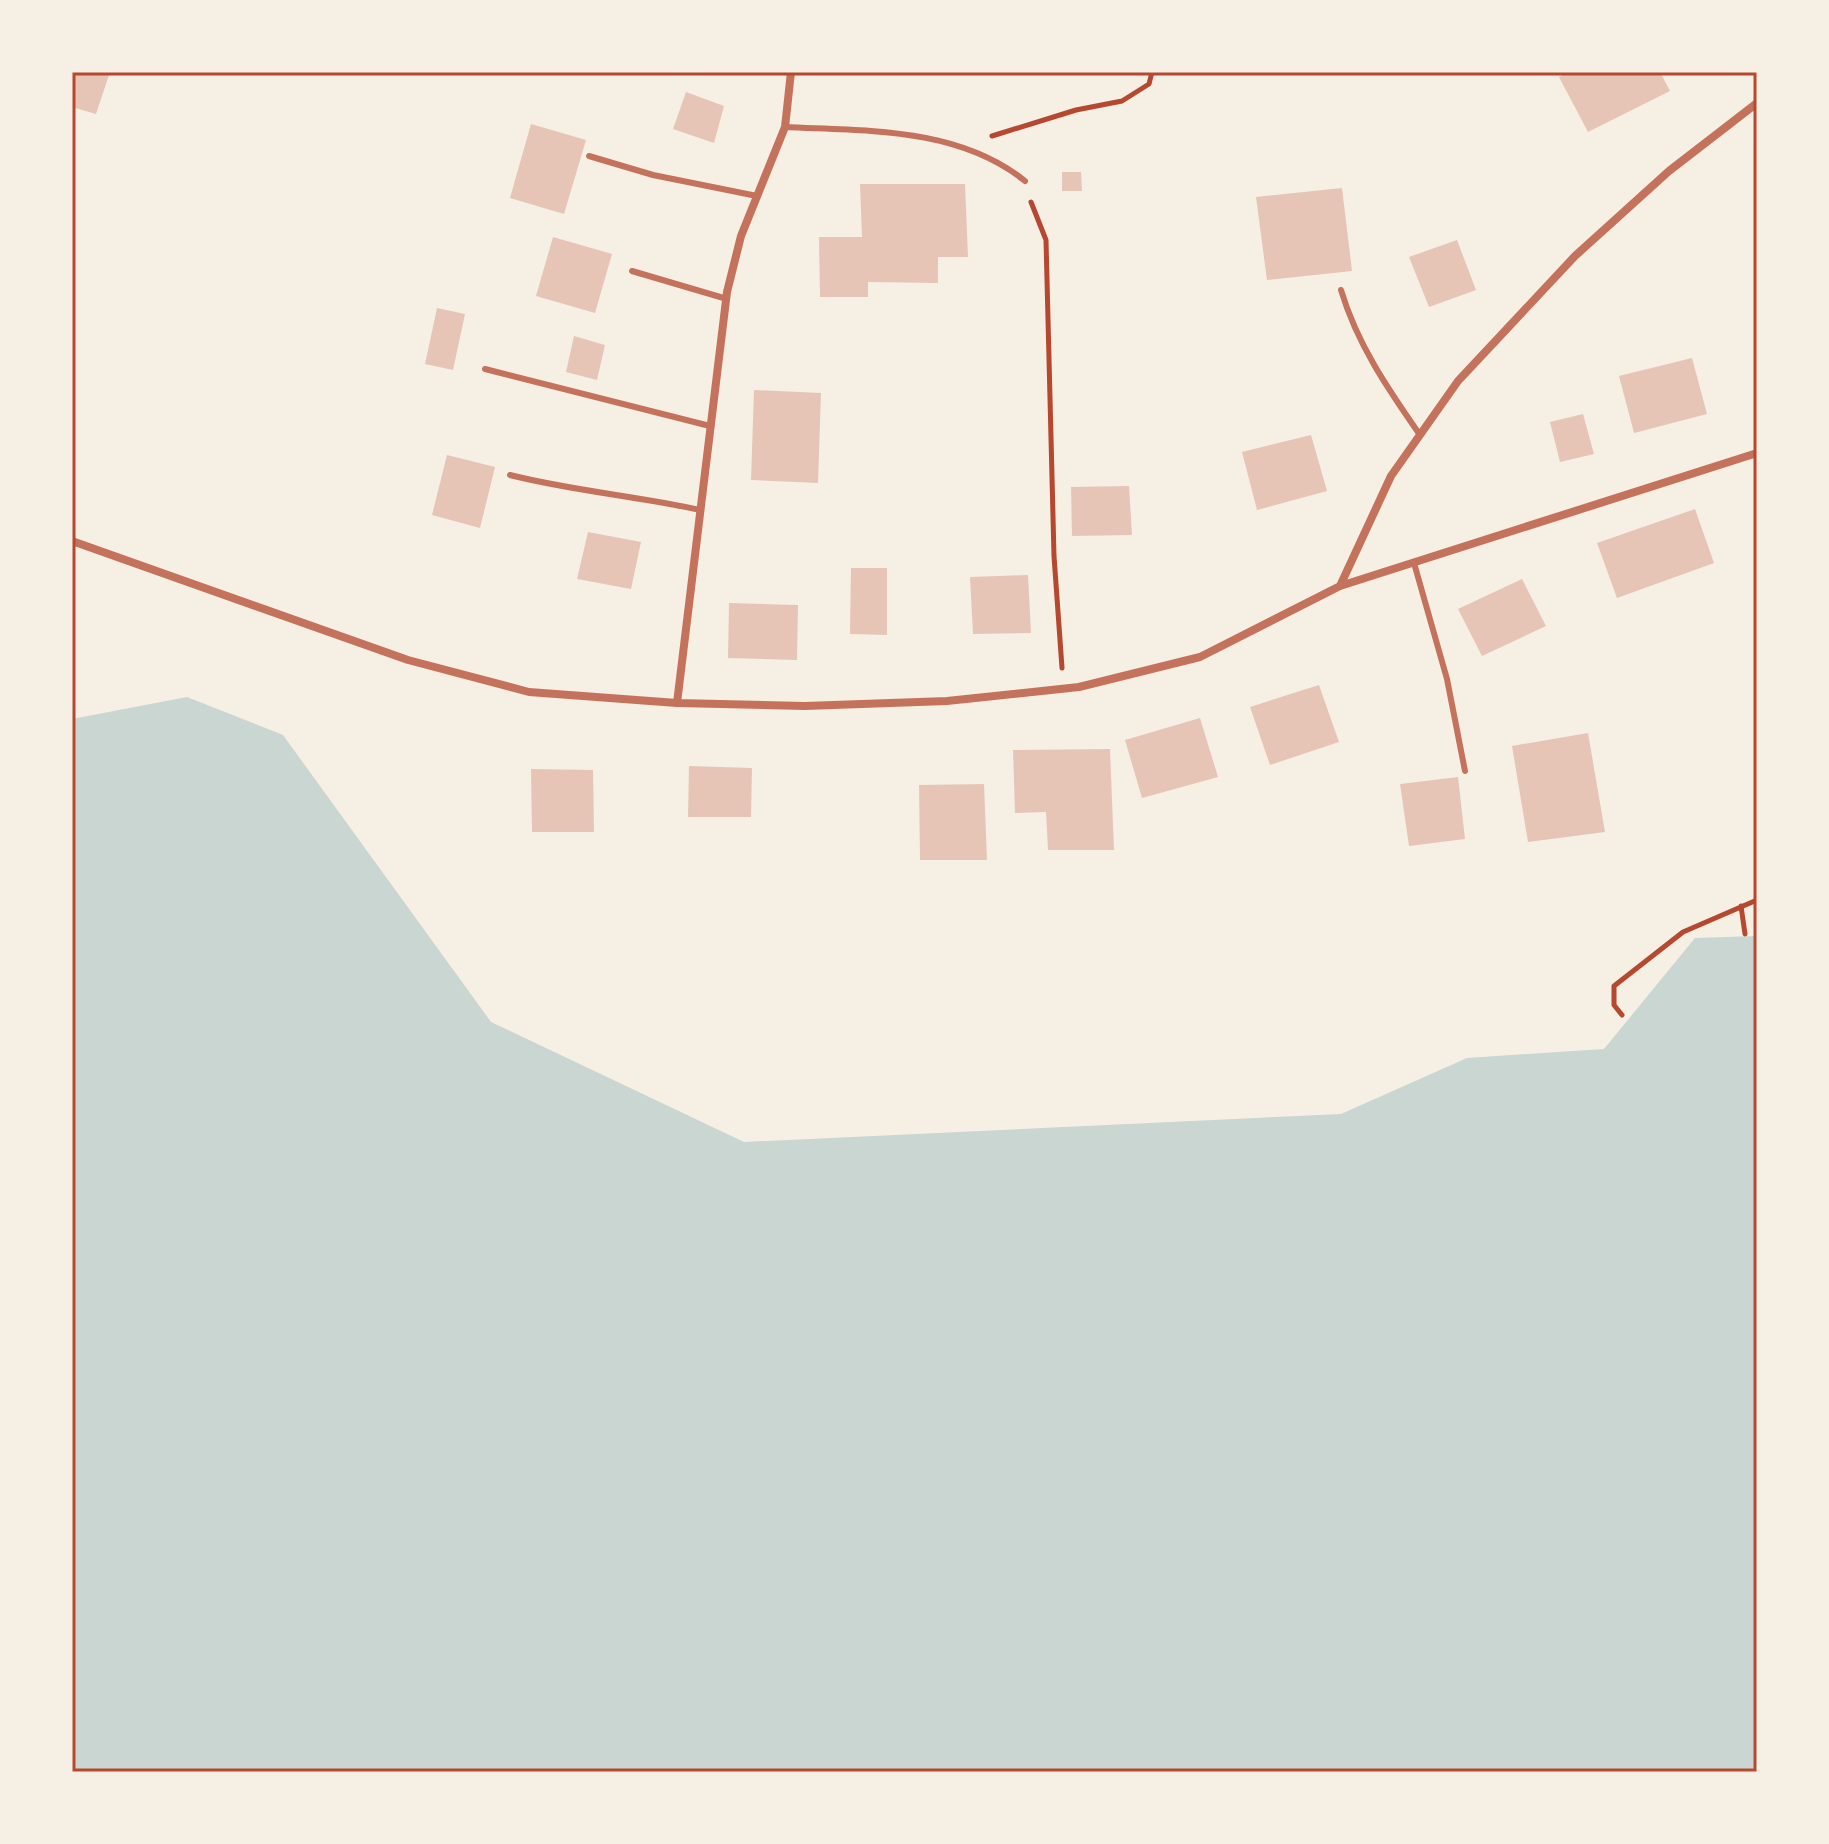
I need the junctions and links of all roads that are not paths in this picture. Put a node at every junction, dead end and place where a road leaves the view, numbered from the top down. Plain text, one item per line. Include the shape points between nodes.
1 (791, 72) edge
2 (1757, 103) edge
3 (785, 127) junction
4 (589, 156) dead end
5 (1025, 181) road end
6 (757, 196) junction
7 (632, 271) dead end
8 (1341, 290) dead end
9 (727, 299) junction
10 (485, 369) dead end
11 (710, 426) junction
12 (1420, 435) junction
13 (1757, 453) edge
14 (510, 475) dead end
15 (700, 510) junction
16 (72, 541) edge
17 (1414, 563) junction
18 (1340, 586) junction
19 (677, 703) junction
20 (1465, 771) dead end

1 - 3 street
2 - 12 street via 1669,171 1575,256 1458,381
3 - 5 lane via 959,144 1003,164
3 - 6 street
4 - 6 lane
6 - 9 street via 741,236
7 - 9 lane
8 - 12 lane via 1351,323
9 - 11 street
10 - 11 lane
11 - 15 street
12 - 18 street via 1391,476
13 - 17 street
14 - 15 lane
15 - 19 street
16 - 19 street via 408,660 529,692
17 - 18 street
17 - 20 lane via 1447,679
18 - 19 street via 1200,657 1064,689 947,701

